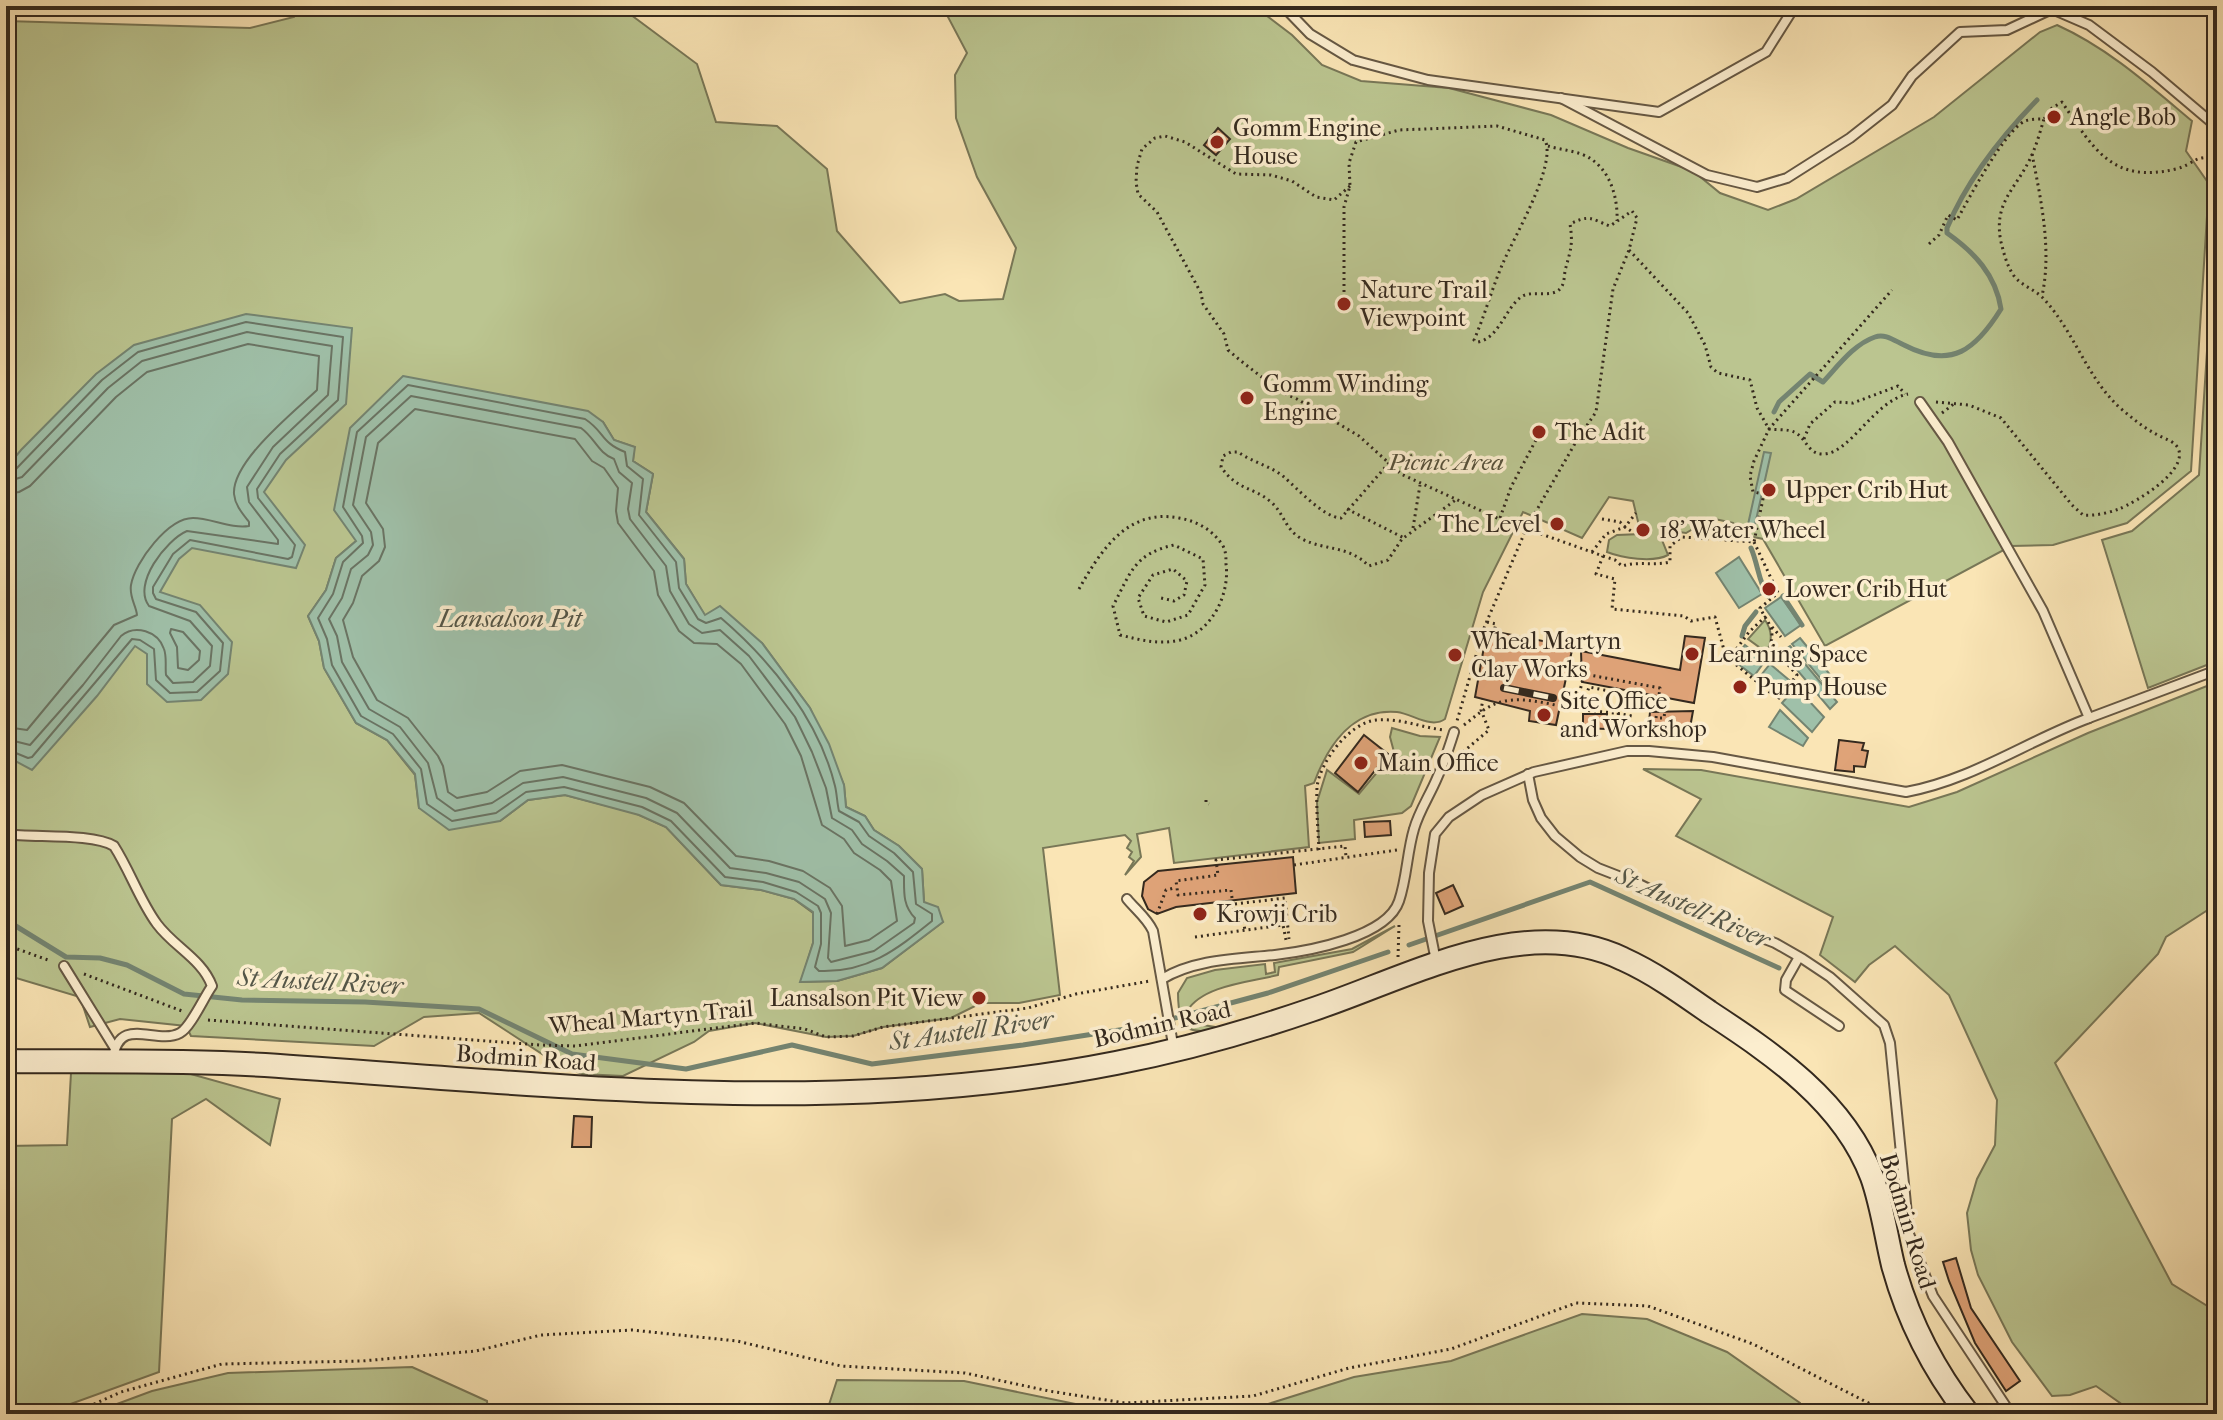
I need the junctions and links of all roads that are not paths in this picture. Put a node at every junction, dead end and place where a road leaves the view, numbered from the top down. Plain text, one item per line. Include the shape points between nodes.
1 (1283, 6) edge
2 (1795, 6) edge
3 (1561, 98) junction
4 (2217, 127) edge
5 (1920, 402) road end
6 (2217, 670) edge
7 (2089, 718) junction
8 (1454, 732) road end
9 (1528, 774) junction
10 (6, 834) edge
11 (1127, 899) dead end
12 (1435, 957) junction
13 (1799, 957) junction
14 (64, 966) road end
15 (1162, 979) junction
16 (1839, 1026) dead end
17 (1173, 1044) junction
18 (113, 1055) junction
19 (6, 1061) edge
20 (1968, 1414) edge
21 (2011, 1414) edge

1 - 3 lane via 1310,34 1353,60 1428,80
2 - 3 lane via 1766,52 1659,112
3 - 4 lane via 1707,175 1757,187 1787,178 1850,138 1892,105 1912,76 1960,32 2007,30 2052,9 2089,25
5 - 7 lane via 2043,611
6 - 7 lane
7 - 9 lane via 1962,776 1906,792 1713,757 1649,751 1627,751
8 - 15 lane via 1414,829 1392,916 1340,941 1287,954 1201,963
9 - 12 lane via 1482,795 1449,817 1435,834 1429,873
9 - 13 lane via 1541,818 1589,863
10 - 18 lane via 107,841 154,920 207,974 210,988 187,1028 170,1037 126,1036
11 - 15 lane via 1149,921
12 - 17 main road, Bodmin Road via 1397,980 1259,1028
12 - 20 main road, Bodmin Road via 1518,943 1583,944 1624,959 1674,988 1786,1068 1840,1120 1862,1156 1913,1323
13 - 16 lane via 1785,990
13 - 21 lane via 1884,1025 1909,1234 1933,1296
14 - 18 lane
15 - 17 lane
17 - 18 main road, Bodmin Road via 1052,1074 844,1094 634,1092
18 - 19 main road, Bodmin Road

